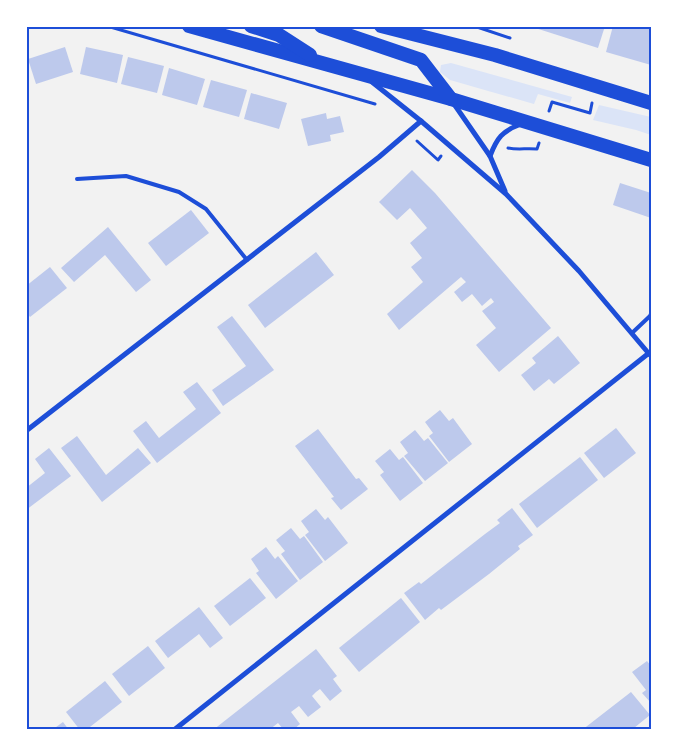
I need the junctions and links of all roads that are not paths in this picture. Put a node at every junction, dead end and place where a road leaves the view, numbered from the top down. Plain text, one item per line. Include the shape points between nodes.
1 (189, 26) edge
2 (251, 26) edge
3 (321, 26) edge
4 (381, 26) edge
5 (323, 64) junction
6 (362, 74) junction
7 (451, 99) junction
8 (651, 103) edge
9 (421, 120) junction
10 (528, 121) junction
11 (490, 156) junction
12 (651, 160) edge
13 (77, 179) dead end
14 (506, 194) junction
15 (247, 260) junction
16 (651, 314) edge
17 (632, 333) junction
18 (650, 354) edge
19 (26, 431) edge
20 (174, 730) edge

1 - 5 highway
2 - 5 highway via 279,35
3 - 7 highway via 421,60
4 - 8 highway via 495,55
5 - 6 highway
6 - 7 highway
6 - 9 street
7 - 10 highway
7 - 11 street
9 - 14 street
9 - 15 street
10 - 11 street via 508,129
10 - 12 highway
11 - 14 street
13 - 15 lane via 126,176 179,192 206,209
14 - 17 street
15 - 19 street
16 - 17 lane
17 - 18 street
18 - 20 street

